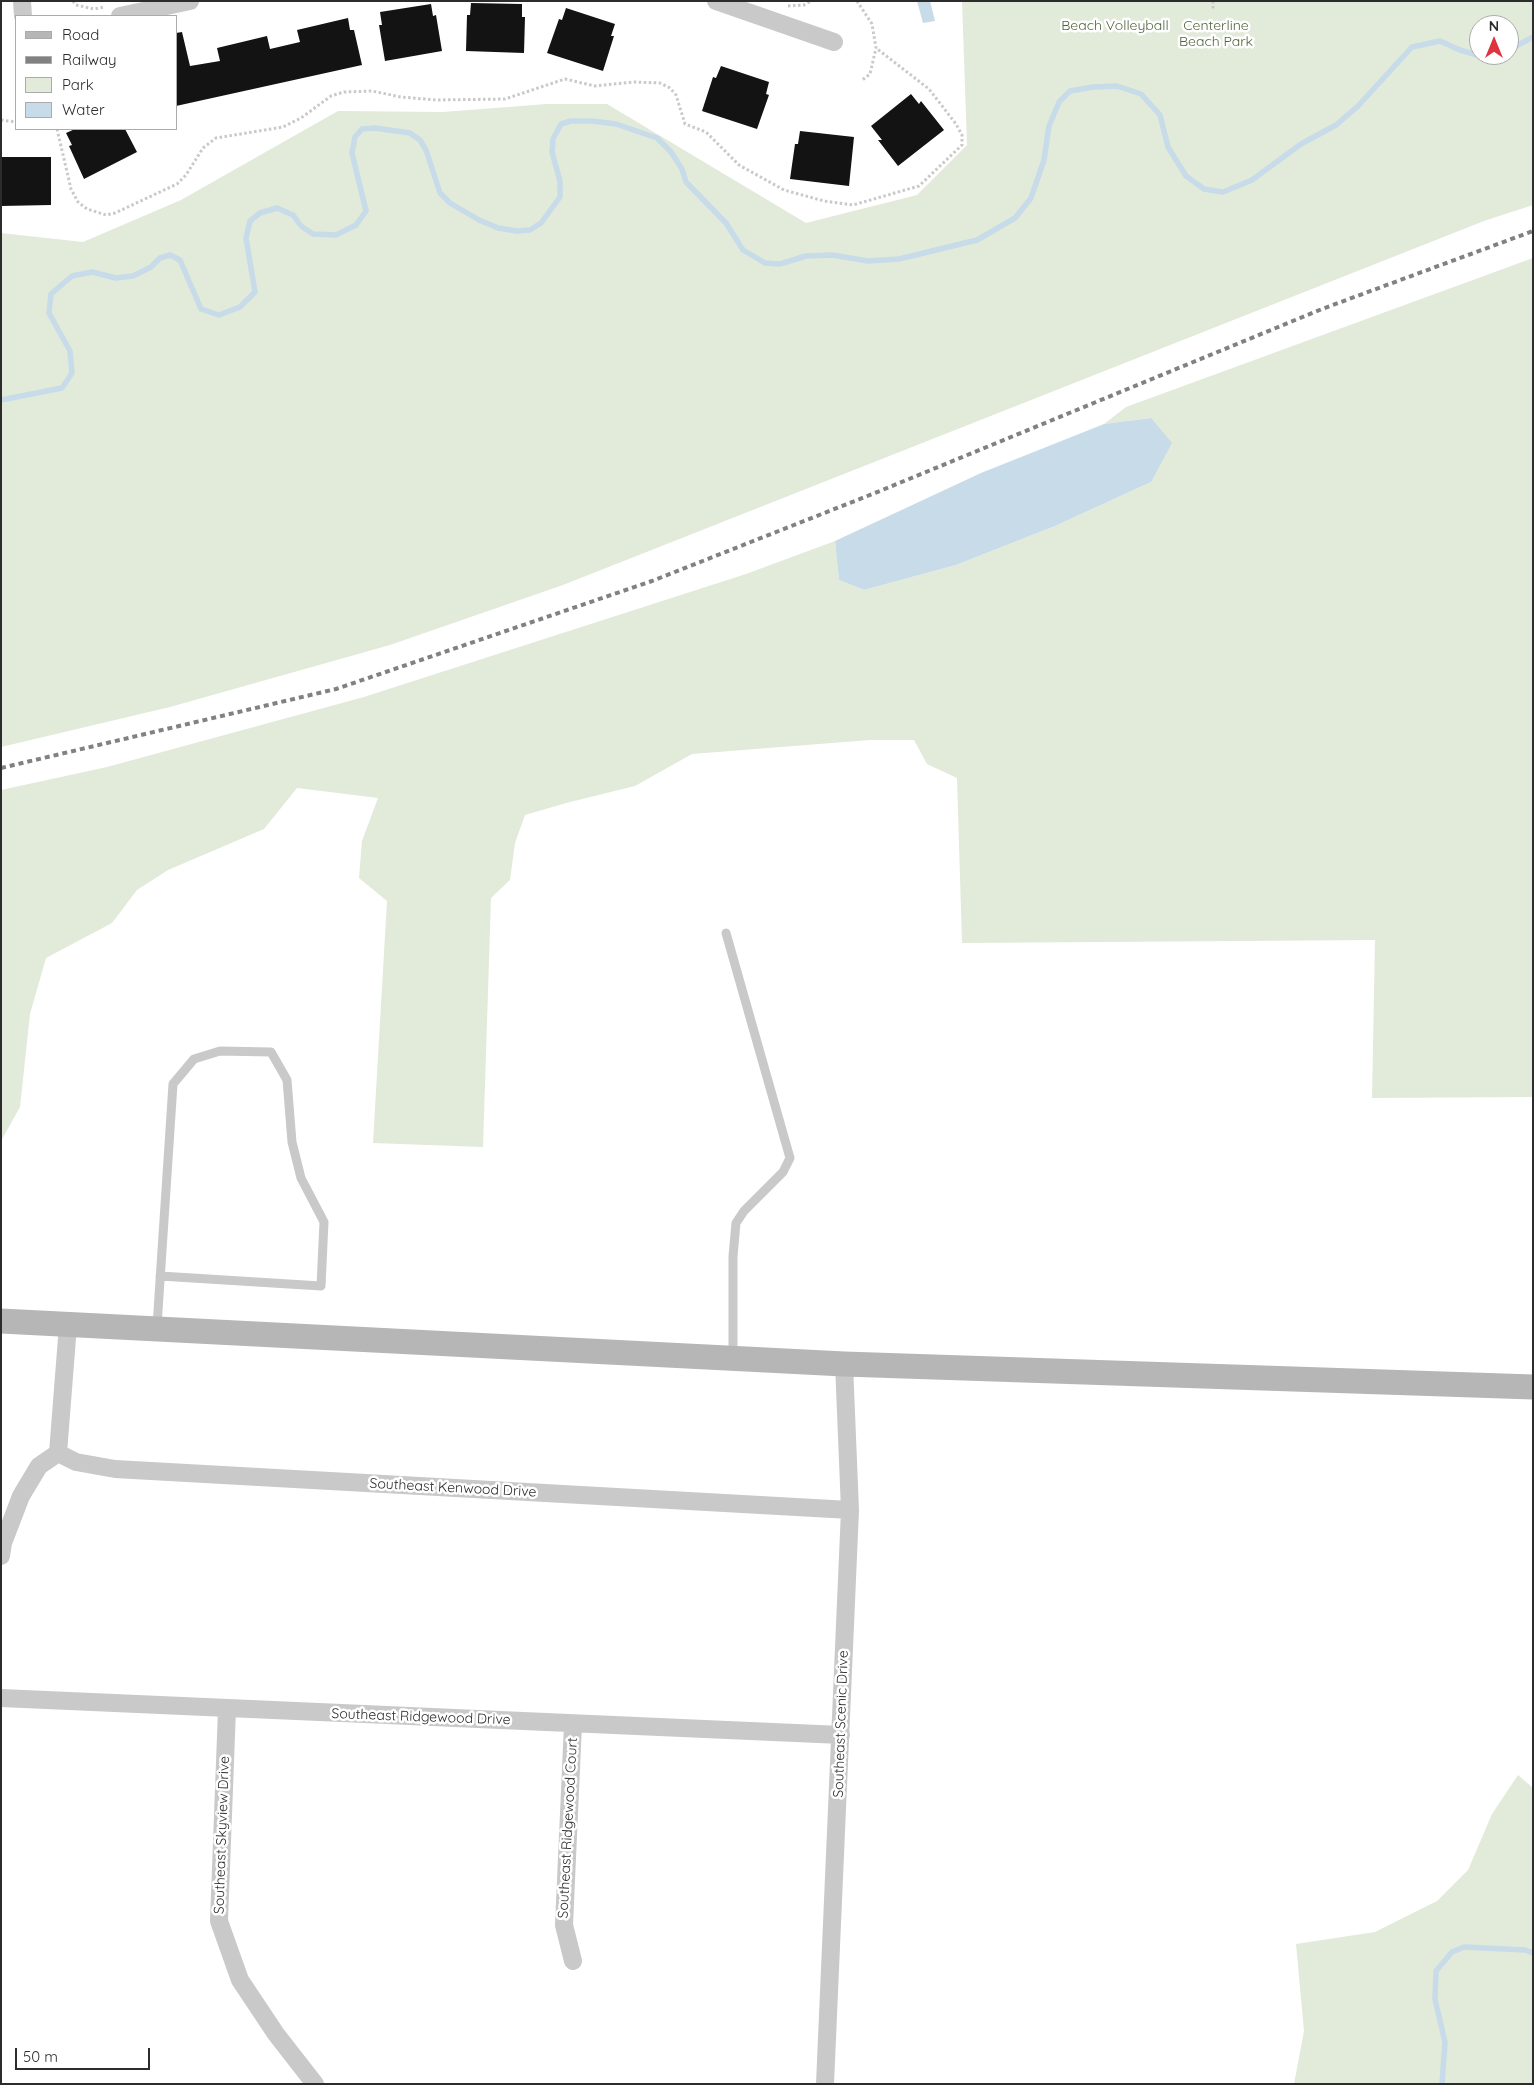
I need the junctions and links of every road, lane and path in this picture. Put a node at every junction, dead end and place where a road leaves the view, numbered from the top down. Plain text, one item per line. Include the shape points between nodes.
1 (22, 1) edge
2 (73, 1) edge
3 (190, 1) edge
4 (716, 1) edge
5 (811, 1) edge
6 (857, 1) edge
7 (1213, 1) edge
8 (783, 4) dead end
9 (1213, 10) dead end
10 (116, 11) edge
11 (22, 15) edge
12 (834, 42) dead end
13 (876, 48) junction
14 (861, 81) dead end
15 (1, 120) edge
16 (15, 122) edge
17 (57, 130) edge
18 (726, 933) dead end
19 (160, 1276) junction
20 (1, 1321) edge
21 (68, 1324) junction
22 (156, 1329) junction
23 (733, 1359) junction
24 (844, 1364) junction
25 (1533, 1387) edge
26 (58, 1453) junction
27 (850, 1510) junction
28 (1, 1556) edge
29 (1, 1698) edge
30 (227, 1709) junction
31 (573, 1724) junction
32 (841, 1735) junction
33 (572, 1962) dead end
34 (315, 2084) edge
35 (826, 2084) edge

1 - 11 street
2 - 10 path via 76,5
3 - 10 street
4 - 12 street
5 - 8 path via 804,5
6 - 13 path via 872,24
7 - 9 path
13 - 14 path via 870,74
13 - 17 path via 929,89 956,124 962,135 962,145 920,186 853,205 784,190 740,165 706,132 685,124 676,95 660,83 595,86 565,79 505,99 438,100 372,91 344,92 331,96 302,118 283,127 216,138 202,148 177,184 106,215 87,210 78,202 71,189
15 - 16 path
18 - 23 lane via 790,1158 783,1172 744,1210 736,1223
19 - 19 lane via 173,1084 194,1059 220,1050 271,1052 287,1080 292,1142 301,1178 324,1222 321,1286
19 - 22 lane
20 - 21 main road
21 - 22 main road
21 - 26 street
22 - 23 main road
23 - 24 main road
24 - 25 main road
24 - 27 street, Southeast Scenic Drive
26 - 27 street, Southeast Kenwood Drive via 76,1462 115,1469
26 - 28 street via 39,1466 21,1496
27 - 32 street, Southeast Scenic Drive
29 - 30 street, Southeast Ridgewood Drive
30 - 31 street, Southeast Ridgewood Drive
30 - 34 street, Southeast Skyview Drive via 219,1922 240,1980
31 - 32 street, Southeast Ridgewood Drive
31 - 33 street, Southeast Ridgewood Court via 564,1925
32 - 35 street, Southeast Scenic Drive

